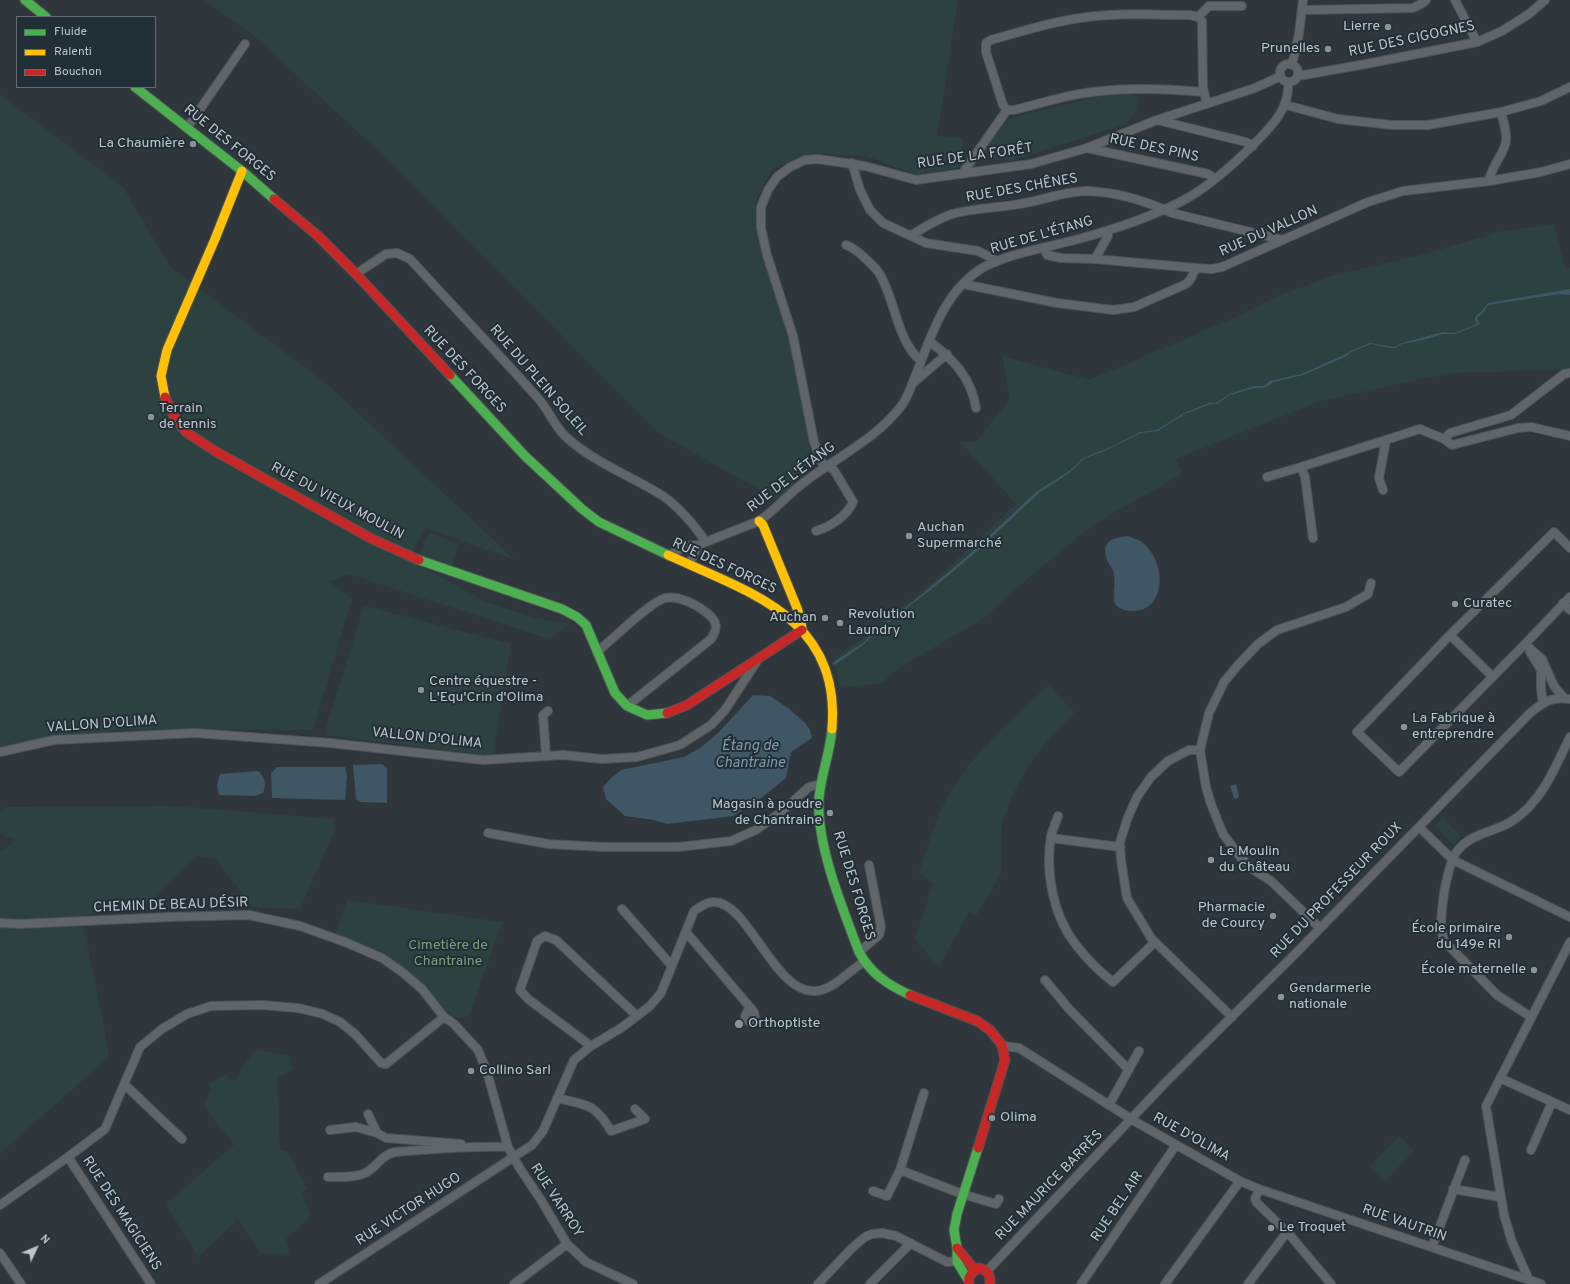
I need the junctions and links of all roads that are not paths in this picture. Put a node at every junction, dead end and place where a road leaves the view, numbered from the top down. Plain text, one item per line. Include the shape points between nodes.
1 (25, 0) edge
2 (1304, 0) edge
3 (1426, 0) edge
4 (1455, 0) edge
5 (1545, 0) edge
6 (1360, 4) edge
7 (1242, 6) dead end
8 (1302, 10) junction
9 (45, 16) edge
10 (1198, 17) junction
11 (1477, 42) junction
12 (245, 44) dead end
13 (1292, 65) junction
14 (1280, 76) junction
15 (1298, 76) junction
16 (1288, 82) junction
17 (1570, 87) edge
18 (136, 88) edge
19 (1204, 92) junction
20 (1207, 104) junction
21 (1286, 105) junction
22 (1007, 110) junction
23 (1501, 112) junction
24 (1157, 120) junction
25 (187, 128) junction
26 (1253, 146) junction
27 (1087, 148) junction
28 (852, 163) junction
29 (1570, 164) edge
30 (242, 171) junction
31 (962, 174) junction
32 (1214, 178) junction
33 (1489, 181) junction
34 (1163, 209) junction
35 (1108, 231) junction
36 (912, 235) junction
37 (1283, 240) junction
38 (846, 245) dead end
39 (1044, 248) junction
40 (1095, 259) junction
41 (996, 262) junction
42 (1196, 268) junction
43 (356, 274) junction
44 (963, 284) junction
45 (929, 341) junction
46 (947, 354) junction
47 (921, 361) junction
48 (1570, 373) edge
49 (912, 384) junction
50 (976, 408) dead end
51 (1570, 436) edge
52 (1444, 439) junction
53 (1386, 440) junction
54 (827, 466) junction
55 (1301, 467) junction
56 (1267, 477) dead end
57 (1383, 490) dead end
58 (759, 522) junction
59 (816, 531) dead end
60 (1313, 538) dead end
61 (706, 542) junction
62 (698, 545) junction
63 (1570, 548) edge
64 (670, 557) junction
65 (689, 565) junction
66 (1370, 583) dead end
67 (1570, 597) edge
68 (1563, 603) junction
69 (1570, 610) edge
70 (802, 630) junction
71 (1450, 635) junction
72 (1526, 644) junction
73 (598, 651) junction
74 (758, 659) junction
75 (1493, 677) junction
76 (1567, 698) edge
77 (1543, 702) junction
78 (627, 706) junction
79 (548, 711) dead end
80 (1570, 737) edge
81 (1200, 750) junction
82 (0, 752) edge
83 (546, 756) junction
84 (820, 784) junction
85 (1058, 816) dead end
86 (1419, 827) junction
87 (488, 833) dead end
88 (1051, 838) junction
89 (1120, 847) junction
90 (1453, 860) junction
91 (870, 864) dead end
92 (622, 910) dead end
93 (1570, 917) edge
94 (0, 923) edge
95 (1320, 928) junction
96 (686, 932) junction
97 (1154, 943) junction
98 (1569, 947) edge
99 (859, 952) junction
100 (864, 962) junction
101 (672, 966) junction
102 (1045, 980) dead end
103 (422, 989) joint
104 (750, 1007) dead end
105 (444, 1016) junction
106 (638, 1016) junction
107 (1232, 1017) junction
108 (1531, 1017) junction
109 (591, 1046) junction
110 (1004, 1046) junction
111 (1139, 1051) dead end
112 (1129, 1070) junction
113 (1500, 1078) junction
114 (124, 1084) junction
115 (924, 1093) dead end
116 (557, 1098) junction
117 (1552, 1102) junction
118 (1109, 1105) junction
119 (635, 1109) dead end
120 (1570, 1110) edge
121 (368, 1114) dead end
122 (1132, 1119) junction
123 (330, 1130) dead end
124 (377, 1133) junction
125 (182, 1139) dead end
126 (1176, 1145) junction
127 (472, 1146) junction
128 (508, 1147) junction
129 (1531, 1150) dead end
130 (68, 1157) junction
131 (513, 1157) junction
132 (1465, 1160) dead end
133 (900, 1170) junction
134 (328, 1177) dead end
135 (1240, 1181) junction
136 (1259, 1189) junction
137 (1453, 1189) junction
138 (873, 1191) dead end
139 (962, 1194) junction
140 (1500, 1197) junction
141 (999, 1199) dead end
142 (0, 1205) edge
143 (1287, 1232) junction
144 (911, 1243) junction
145 (566, 1244) junction
146 (1432, 1247) junction
147 (957, 1248) junction
148 (0, 1254) edge
149 (966, 1260) junction
150 (957, 1262) junction
151 (974, 1269) junction
152 (987, 1271) junction
153 (969, 1282) edge
154 (1530, 1282) edge
155 (21, 1284) edge
156 (151, 1284) edge
157 (319, 1284) edge
158 (514, 1284) edge
159 (633, 1284) edge
160 (818, 1284) edge
161 (870, 1284) edge
162 (990, 1284) edge
163 (1081, 1284) edge
164 (1165, 1284) edge
165 (1248, 1284) edge
166 (1331, 1284) edge
167 (1541, 1284) edge

1 - 9 main road
2 - 8 street
3 - 6 street via 1413,8
4 - 11 street
5 - 11 street, RUE DES CIGOGNES via 1502,31
6 - 8 street
7 - 10 street via 1209,6
8 - 13 street
10 - 19 street via 1202,21
10 - 22 street via 1123,15 1081,18 1054,22 991,40 986,43 986,52 1003,105
11 - 15 street, RUE DES CIGOGNES
12 - 25 street
13 - 14 street via 1286,65
13 - 15 street via 1297,69
14 - 16 street
14 - 20 street, RUE DE LA FORÊT via 1255,88
15 - 16 street
16 - 21 street, RUE DE L'ÉTANG
17 - 23 street via 1541,101
18 - 25 main road, RUE DES FORGES
19 - 20 street
19 - 22 street via 1102,91
20 - 24 street, RUE DE LA FORÊT
21 - 23 street via 1338,119 1392,125 1428,124
21 - 26 street, RUE DE L'ÉTANG
22 - 31 street
23 - 33 street via 1507,141 1492,168
24 - 26 street via 1246,142
24 - 27 street, RUE DE LA FORÊT
25 - 30 main road, RUE DES FORGES
26 - 32 street, RUE DE L'ÉTANG
27 - 31 street, RUE DE LA FORÊT via 1031,164
27 - 32 street, RUE DES PINS via 1208,174
28 - 31 street, RUE DE LA FORÊT via 916,180
28 - 36 street via 860,190 870,210 883,223
28 - 54 street, RUE DE LA FORÊT via 818,159 805,160 790,167 777,177 761,207 761,228 793,336 814,442 822,464
29 - 33 street, RUE DU VALLON
30 - 43 main road, RUE DES FORGES via 313,232
30 - 73 main road, RUE DU VIEUX MOULIN via 167,350 161,376 166,401 174,416 186,432 372,539 411,557 562,609 578,617 586,625
32 - 34 street, RUE DE L'ÉTANG via 1185,199
33 - 37 street, RUE DU VALLON via 1403,191 1368,202
34 - 35 street, RUE DE L'ÉTANG
34 - 36 street, RUE DES CHÊNES via 1111,195 1068,193 952,214
34 - 37 street, RUE DES CHÊNES
35 - 39 street, RUE DE L'ÉTANG
35 - 40 street via 1108,236
36 - 41 street via 926,243 978,251
37 - 42 street, RUE DU VALLON via 1222,267
38 - 47 street via 854,248 878,271 912,354
39 - 40 street, RUE DU VALLON via 1046,255
39 - 41 street, RUE DE L'ÉTANG
40 - 42 street, RUE DU VALLON
41 - 44 street, RUE DE L'ÉTANG via 974,274
42 - 44 street via 1186,284 1134,307 1112,310 1057,303
43 - 61 street, RUE DU PLEIN SOLEIL via 386,254 397,253 410,259 538,398 564,435 604,465 663,496 694,526
43 - 64 main road, RUE DES FORGES via 525,456 569,498 599,522
44 - 45 street, RUE DE L'ÉTANG via 936,322
45 - 46 street
45 - 47 street, RUE DE L'ÉTANG
46 - 49 street
46 - 50 street via 965,375
47 - 49 street, RUE DE L'ÉTANG
48 - 52 street via 1564,374 1511,415 1450,433
49 - 54 street, RUE DE L'ÉTANG via 903,403 888,421 873,435
51 - 52 street via 1531,427 1452,445
52 - 53 street via 1420,429
53 - 55 street
53 - 57 street via 1379,478
54 - 58 street, RUE DE L'ÉTANG via 797,488
54 - 59 street, RUE DE LA FORÊT via 834,470 853,502 850,510 825,528
55 - 56 street
55 - 60 street via 1305,477
58 - 61 street, RUE DE L'ÉTANG
58 - 70 main road via 763,525 797,608
61 - 62 street, RUE DE L'ÉTANG
62 - 64 street, RUE DE L'ÉTANG via 686,546
62 - 65 street
63 - 71 street via 1554,532
64 - 65 main road, RUE DES FORGES
65 - 70 main road, RUE DES FORGES via 774,605
66 - 81 street via 1368,594 1346,607 1276,630 1253,649 1224,682 1209,713
67 - 68 street
68 - 69 street
68 - 72 street
70 - 74 main road, VALLON D'OLIMA
70 - 84 main road, RUE DES FORGES via 820,657 833,696 832,732
71 - 75 street
71 - 75 street via 1357,732 1399,772
72 - 75 street
72 - 76 street via 1542,659 1554,686
72 - 77 street via 1541,670
73 - 78 main road, RUE DU VIEUX MOULIN via 615,693
73 - 78 street via 664,598 674,597 699,606 716,624 716,631 711,639
74 - 78 main road, RUE DU VIEUX MOULIN via 688,706 670,713 647,714
74 - 83 street, VALLON D'OLIMA via 725,710 711,725 680,745 637,757 602,759
76 - 77 street, RUE DU PROFESSEUR ROUX via 1551,698
77 - 86 street, RUE DU PROFESSEUR ROUX
79 - 83 street via 543,715
80 - 90 street via 1534,802 1509,823 1476,836 1457,850
81 - 89 street via 1189,750 1168,761 1151,777 1128,817
81 - 95 street via 1206,787 1223,834 1242,859 1271,881
82 - 83 street, VALLON D'OLIMA via 54,740 195,733 330,743 483,760
84 - 87 street via 810,787 756,830 731,841 678,847 604,847 548,844
84 - 99 main road, RUE DES FORGES via 824,842
85 - 88 street
86 - 90 street
86 - 95 street, RUE DU PROFESSEUR ROUX
88 - 89 street
88 - 97 street via 1049,864 1053,894 1060,920 1075,945 1113,982
89 - 97 street via 1127,898
90 - 93 street
90 - 108 street via 1444,889 1441,930 1444,941 1497,995
91 - 99 street via 881,927 879,935
92 - 101 street
94 - 103 street, CHEMIN DE BEAU DÉSIR via 249,915 300,926 345,942 382,958
95 - 107 street, RUE DU PROFESSEUR ROUX
96 - 100 street, RUE VICTOR HUGO via 694,911 712,902 722,902 734,910 783,976 797,987 813,992 826,989
96 - 101 street, RUE VICTOR HUGO
96 - 104 street
97 - 107 street
98 - 108 street
99 - 100 main road, RUE DES FORGES
100 - 110 main road, RUE DES FORGES via 883,981 898,989 982,1024
101 - 106 street, RUE VICTOR HUGO via 661,993
102 - 112 street
103 - 105 street, RUE VARROY
105 - 114 street via 386,1064 381,1063 355,1034 340,1022 323,1014 298,1008 262,1005 211,1006 187,1014 140,1047
105 - 128 street, RUE VARROY via 478,1050 487,1072
106 - 109 street, RUE VICTOR HUGO
106 - 109 street via 556,940 545,936 537,941 520,990 528,999
107 - 122 street, RUE DU PROFESSEUR ROUX
108 - 113 street
109 - 116 street, RUE VICTOR HUGO via 574,1060
110 - 118 street, RUE D'OLIMA via 1019,1048
110 - 139 main road via 1005,1060
111 - 112 street
112 - 118 street
113 - 117 street
113 - 140 street via 1486,1106
114 - 125 street
114 - 130 street via 105,1128
115 - 133 street
116 - 119 street via 593,1108 602,1116 611,1131 645,1119
116 - 131 street, RUE VICTOR HUGO via 543,1130 532,1145
117 - 120 street
117 - 129 street
118 - 122 street, RUE D'OLIMA
121 - 124 street
122 - 126 street, RUE D'OLIMA
122 - 152 street, RUE MAURICE BARRÈS
123 - 124 street via 356,1127
124 - 127 street via 386,1138 405,1141
126 - 135 street, RUE D'OLIMA
126 - 163 street, RUE BEL AIR
127 - 128 street
127 - 134 street via 387,1153 366,1173 342,1178
128 - 131 street, RUE VARROY
130 - 142 street
130 - 156 street, RUE DES MAGICIENS
131 - 145 street, RUE VARROY
131 - 157 street, RUE VICTOR HUGO
132 - 137 street
133 - 138 street via 887,1196
133 - 139 street
135 - 136 street, RUE D'OLIMA
135 - 164 street
136 - 143 street via 1255,1199 1257,1203
136 - 146 street, RUE VAUTRIN
137 - 140 street
137 - 146 street
139 - 141 street via 996,1204
139 - 147 main road via 954,1230
140 - 154 street via 1512,1242
143 - 165 street
143 - 166 street
144 - 150 street via 947,1262
144 - 160 street via 882,1233 865,1237
144 - 161 street
145 - 158 street
145 - 159 street, RUE VARROY via 586,1262
146 - 154 street, RUE VAUTRIN
147 - 149 main road
147 - 150 main road
148 - 155 street
149 - 150 street
149 - 151 main road
150 - 153 main road
151 - 152 main road via 981,1268
151 - 153 main road
152 - 162 main road via 991,1279
154 - 167 street, RUE VAUTRIN

